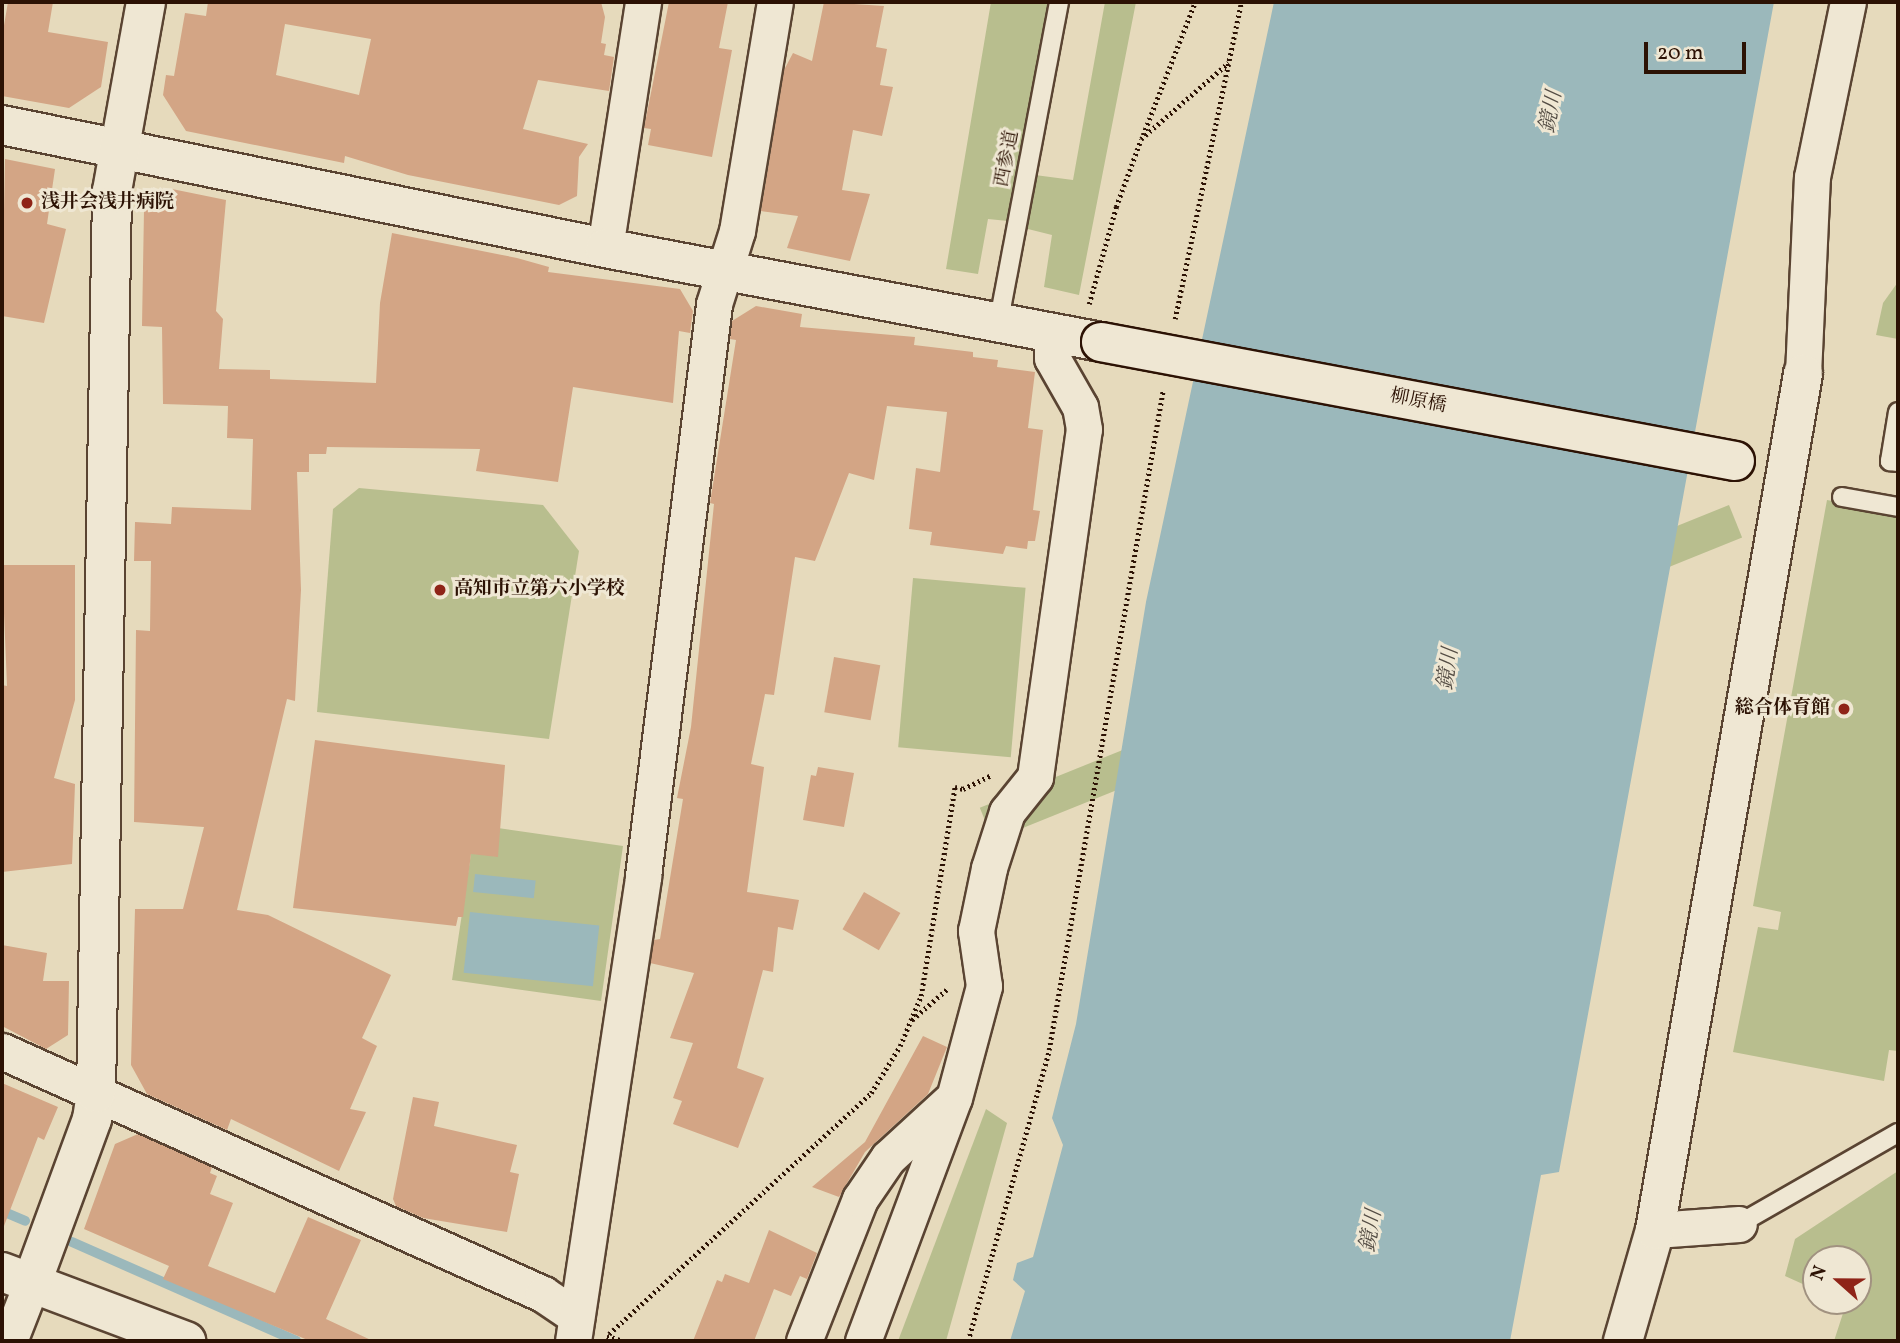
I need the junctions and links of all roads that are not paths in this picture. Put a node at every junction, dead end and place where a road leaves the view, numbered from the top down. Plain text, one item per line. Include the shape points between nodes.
1 (146, 2) edge
2 (643, 2) edge
3 (775, 2) edge
4 (1059, 2) edge
5 (1848, 2) edge
6 (2, 125) edge
7 (120, 148) junction
8 (606, 248) junction
9 (726, 268) junction
10 (998, 324) junction
11 (1052, 334) junction
12 (1803, 374) joint
13 (1898, 412) edge
14 (1898, 462) edge
15 (1785, 470) junction
16 (1842, 497) dead end
17 (1898, 507) edge
18 (2, 1051) edge
19 (96, 1093) junction
20 (954, 1098) junction
21 (1898, 1133) edge
22 (1739, 1224) joint
23 (1655, 1230) junction
24 (11, 1288) edge
25 (585, 1331) edge
26 (9, 1341) edge
27 (186, 1341) edge
28 (804, 1341) edge
29 (863, 1341) edge
30 (1623, 1341) edge

1 - 7 street
2 - 8 street
3 - 9 street via 737,231
4 - 10 lane, 西参道
5 - 12 street via 1812,177
6 - 7 street, 柳原橋
7 - 8 street, 柳原橋
7 - 19 street via 112,191
8 - 9 street, 柳原橋
9 - 10 street, 柳原橋
9 - 25 street via 714,304
10 - 11 street, 柳原橋
11 - 15 street, 柳原橋, bridge via 1094,326
11 - 20 street via 1052,358 1080,407 1084,429 1035,777 1007,812 989,868 976,931 984,986
12 - 15 street
13 - 14 lane via 1890,461
15 - 23 street
16 - 17 lane
18 - 19 street
19 - 24 street via 92,1119
19 - 25 street via 543,1294
20 - 28 street via 888,1158 860,1199
20 - 29 street
21 - 22 lane
22 - 23 street
23 - 30 street
24 - 26 street
24 - 27 street via 70,1295

